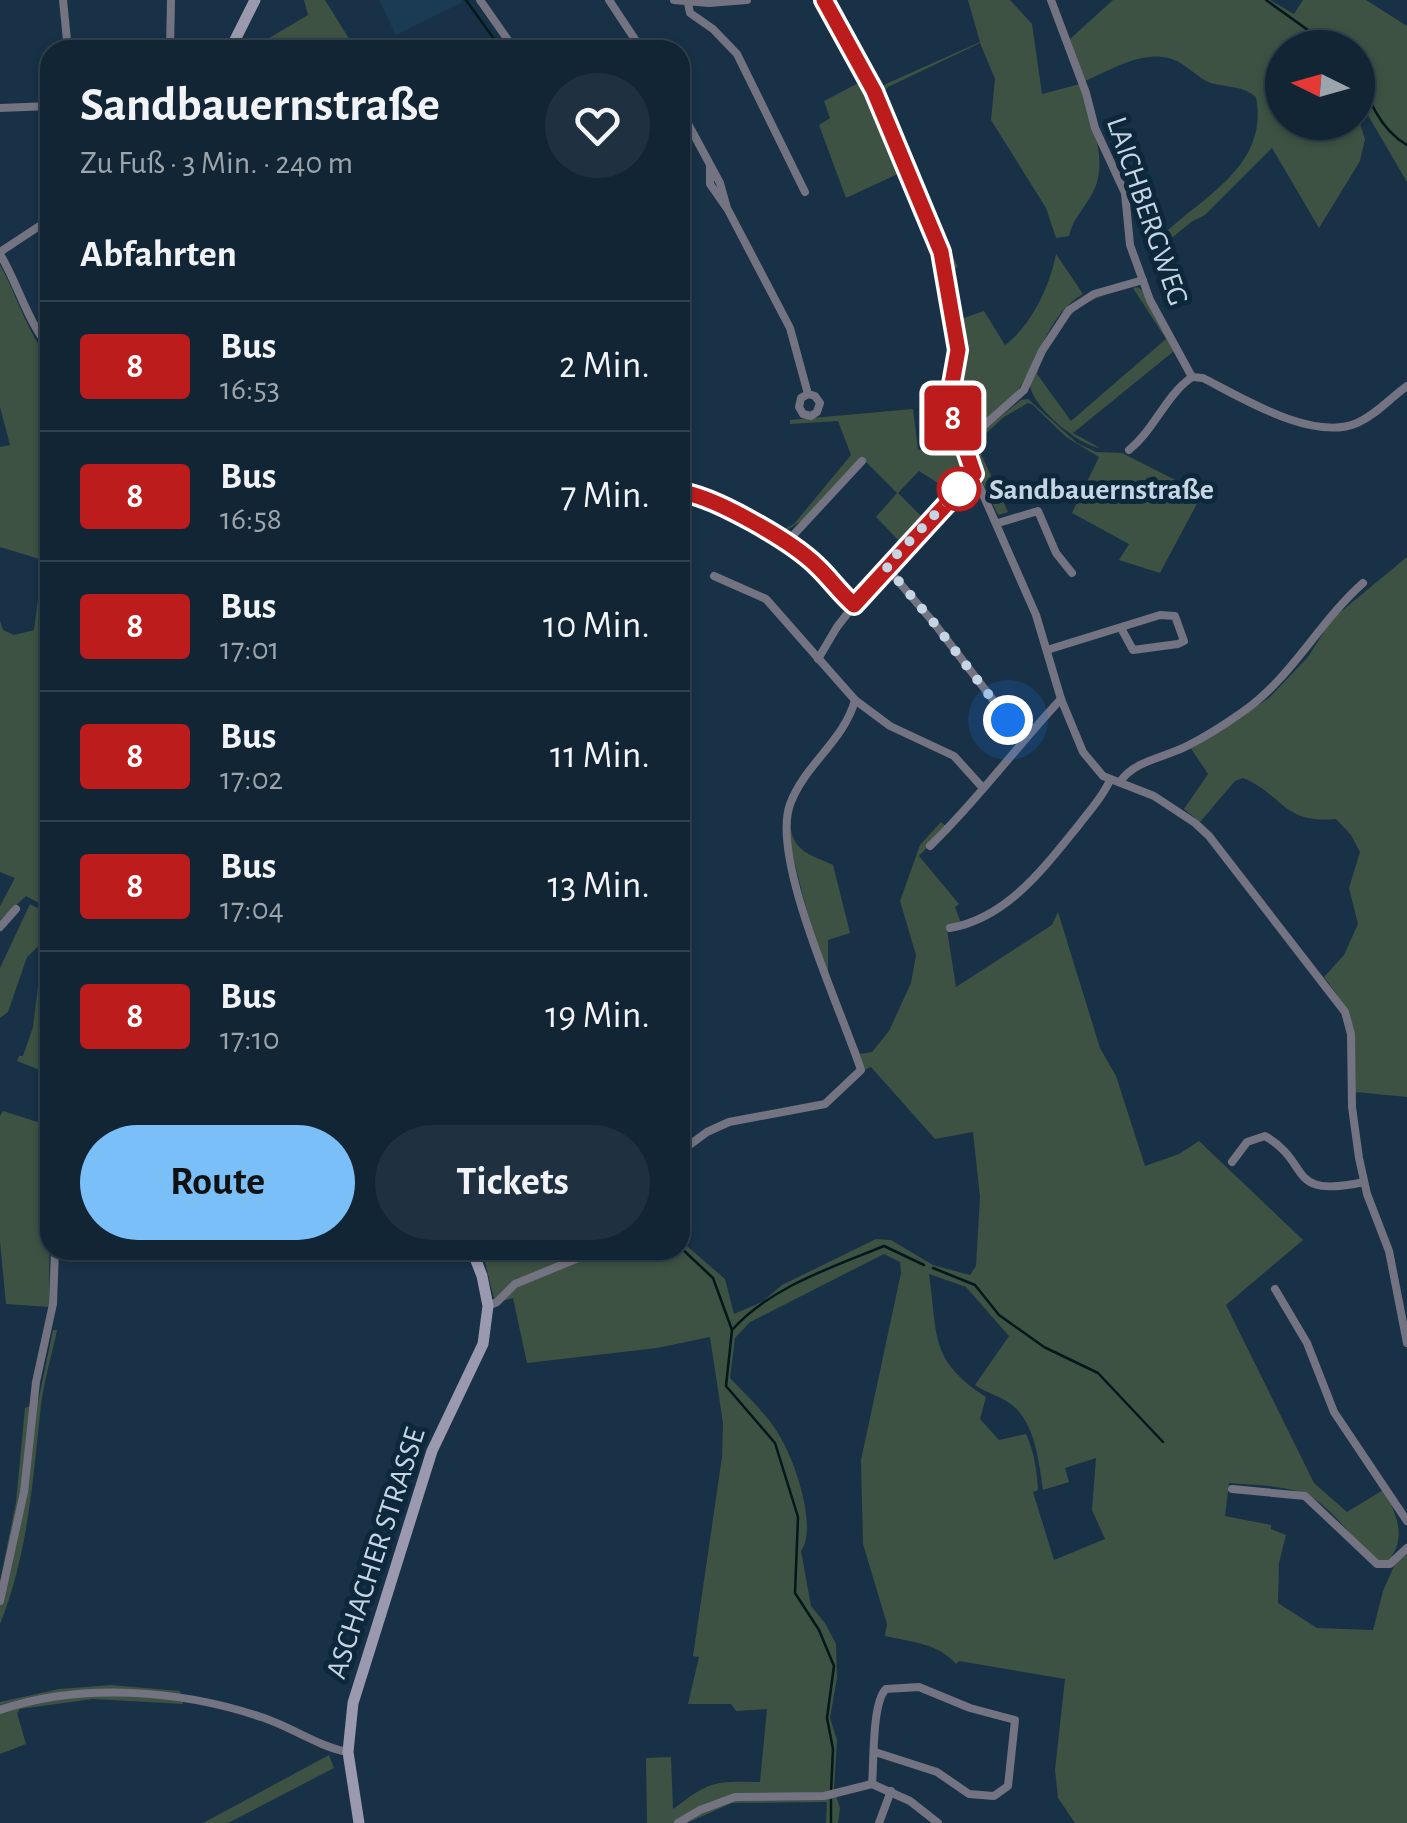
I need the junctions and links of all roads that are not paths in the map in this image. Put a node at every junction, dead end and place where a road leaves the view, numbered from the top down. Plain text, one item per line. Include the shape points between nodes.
1 (63, 0) edge
2 (171, 0) edge
3 (256, 0) edge
4 (480, 0) edge
5 (608, 0) edge
6 (674, 0) edge
7 (747, 0) edge
8 (824, 0) edge
9 (1051, 0) edge
10 (688, 3) junction
11 (67, 40) edge
12 (170, 40) edge
13 (235, 40) edge
14 (508, 40) edge
15 (635, 40) edge
16 (40, 106) edge
17 (0, 108) edge
18 (690, 128) edge
19 (805, 192) dead end
20 (40, 226) edge
21 (0, 253) edge
22 (1144, 280) junction
23 (40, 334) edge
24 (1192, 377) junction
25 (1407, 386) edge
26 (808, 394) dead end
27 (962, 444) junction
28 (1129, 450) dead end
29 (862, 461) dead end
30 (974, 474) junction
31 (690, 495) edge
32 (998, 523) junction
33 (786, 543) junction
34 (886, 566) junction
35 (1072, 573) dead end
36 (714, 576) dead end
37 (1362, 584) dead end
38 (854, 605) junction
39 (1121, 628) junction
40 (1047, 650) junction
41 (818, 659) junction
42 (1061, 699) junction
43 (856, 700) junction
44 (1023, 739) junction
45 (1115, 781) junction
46 (982, 787) junction
47 (930, 846) dead end
48 (16, 909) dead end
49 (0, 927) edge
50 (950, 928) dead end
51 (690, 1145) edge
52 (1232, 1162) dead end
53 (1364, 1182) junction
54 (55, 1260) edge
55 (476, 1260) edge
56 (579, 1260) edge
57 (1275, 1289) dead end
58 (488, 1306) junction
59 (1405, 1327) edge
60 (1407, 1343) edge
61 (1232, 1489) dead end
62 (1407, 1522) edge
63 (1407, 1548) edge
64 (0, 1600) edge
65 (0, 1710) edge
66 (348, 1752) junction
67 (875, 1752) junction
68 (872, 1784) junction
69 (891, 1791) junction
70 (359, 1823) edge
71 (678, 1823) edge
72 (879, 1823) edge
73 (938, 1823) edge

1 - 11 street
2 - 12 street
3 - 13 street
4 - 14 street
5 - 15 street
6 - 10 street
7 - 10 street
8 - 27 street via 874,91 941,252 958,350 949,401
9 - 22 street, LAICHBERGWEG via 1095,128 1126,194 1130,245
10 - 19 street via 690,13 737,54
16 - 17 street
18 - 26 street via 710,167 710,184 790,328
20 - 21 street
21 - 23 street
22 - 24 street, LAICHBERGWEG
22 - 27 street via 1094,294 1069,310 1024,390
24 - 25 street via 1289,421 1336,427 1364,420
24 - 28 street
27 - 30 street
29 - 33 street
30 - 32 street
30 - 34 street
31 - 33 street
32 - 35 street via 1038,511
32 - 40 street
33 - 38 street
34 - 38 street
34 - 44 street
36 - 41 street via 766,599
37 - 45 street via 1265,695 1190,744
38 - 41 street
39 - 39 street via 1168,615 1184,636 1178,644 1133,650
39 - 40 street
40 - 42 street
41 - 43 street
42 - 44 street
42 - 45 street via 1084,752
43 - 46 street via 890,726 954,756
43 - 51 street via 848,722 798,787 786,820 813,944 861,1070 825,1104 729,1122
44 - 46 street
45 - 50 street via 1024,888 985,916
45 - 53 street via 1175,809 1209,836 1345,1012
46 - 47 street
48 - 49 street
52 - 53 street via 1248,1142 1265,1136 1314,1185
53 - 59 street via 1389,1251
54 - 64 street via 24,1492
55 - 58 street, ASCHACHER STRASSE
56 - 58 street via 526,1279
57 - 62 street via 1307,1343 1334,1412
58 - 66 street, ASCHACHER STRASSE via 480,1355 432,1451 363,1664
59 - 60 street
61 - 63 street via 1305,1496 1377,1564 1390,1564
65 - 66 street via 82,1694 174,1698 261,1717
66 - 70 street, ASCHACHER STRASSE
67 - 67 street via 878,1700 886,1689 919,1687 1015,1720 1008,1786 994,1796 969,1794 937,1772
67 - 68 street
68 - 69 street
68 - 71 street via 824,1796 735,1797
69 - 72 street
69 - 73 street

